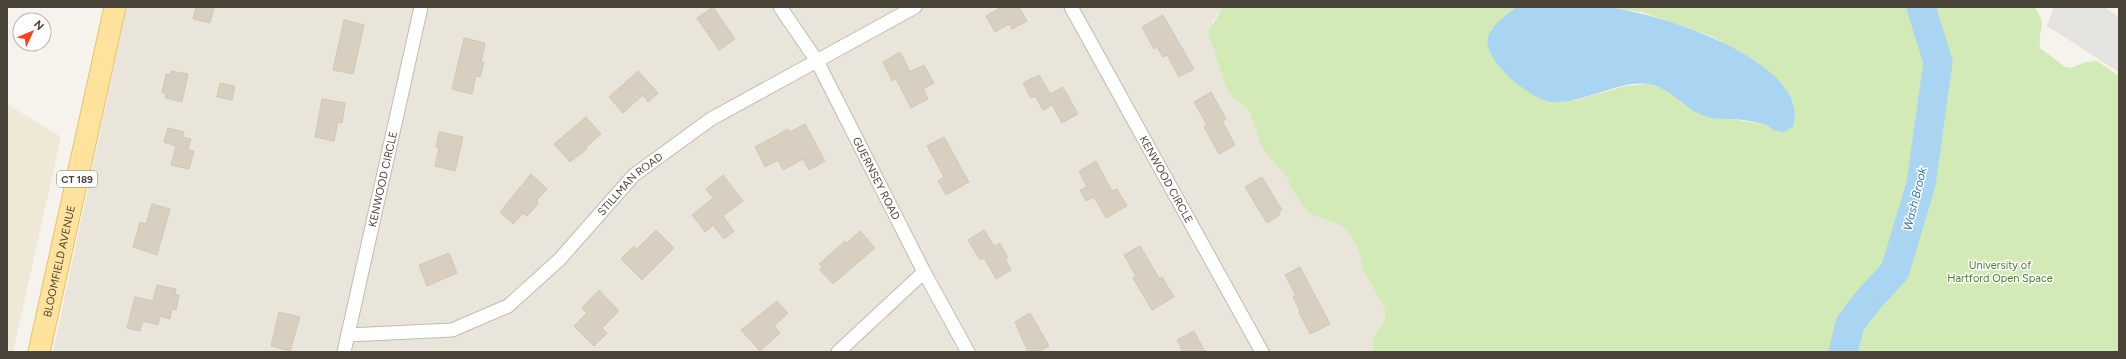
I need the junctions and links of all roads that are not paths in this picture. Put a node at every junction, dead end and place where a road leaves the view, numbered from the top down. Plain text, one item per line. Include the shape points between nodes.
1 (115, 7) edge
2 (421, 7) edge
3 (780, 7) edge
4 (915, 7) edge
5 (1071, 7) edge
6 (818, 61) junction
7 (924, 272) junction
8 (348, 335) junction
9 (39, 352) edge
10 (344, 352) edge
11 (838, 352) edge
12 (968, 352) edge
13 (1262, 352) edge

1 - 9 main road, BLOOMFIELD AVENUE / CT 189
2 - 8 street, KENWOOD CIRCLE
3 - 6 street, GUERNSEY ROAD
4 - 6 street, STILLMAN ROAD
5 - 13 street, KENWOOD CIRCLE
6 - 7 street, GUERNSEY ROAD
6 - 8 street, STILLMAN ROAD via 711,119 634,174 559,260 508,306 452,330
7 - 11 street
7 - 12 street, GUERNSEY ROAD
8 - 10 street, KENWOOD CIRCLE

